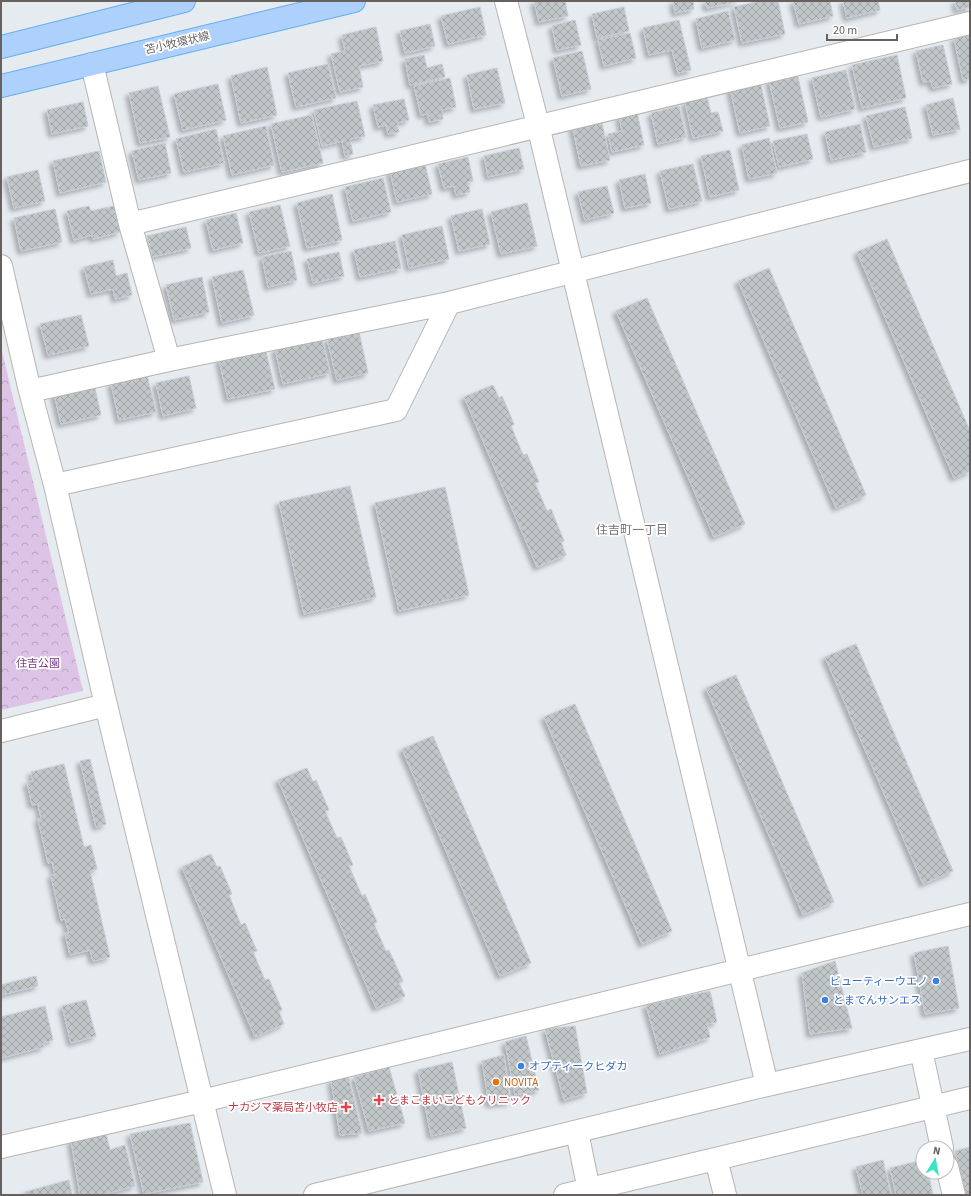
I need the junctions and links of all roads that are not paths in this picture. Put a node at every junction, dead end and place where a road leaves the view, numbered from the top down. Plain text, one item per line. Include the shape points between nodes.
1 (184, 1) edge
2 (354, 1) edge
3 (506, 1) edge
4 (970, 23) edge
5 (1, 47) edge
6 (92, 64) junction
7 (1, 86) edge
8 (538, 125) junction
9 (970, 171) edge
10 (130, 224) junction
11 (1, 266) edge
12 (572, 272) junction
13 (449, 304) junction
14 (169, 360) junction
15 (30, 391) junction
16 (55, 485) junction
17 (106, 705) junction
18 (1, 731) edge
19 (970, 914) edge
20 (740, 969) junction
21 (970, 1039) edge
22 (921, 1050) junction
23 (767, 1084) junction
24 (970, 1098) edge
25 (202, 1101) junction
26 (933, 1107) junction
27 (576, 1132) junction
28 (940, 1140) edge
29 (1, 1147) edge
30 (716, 1159) junction
31 (950, 1180) edge
32 (589, 1192) edge
33 (224, 1195) edge
34 (315, 1195) edge
35 (565, 1195) edge
36 (725, 1195) edge
37 (954, 1195) edge

1 - 5 main road
2 - 6 main road, 苫小牧環状線
3 - 8 street
4 - 8 street
6 - 7 main road, 苫小牧環状線
6 - 10 street
8 - 10 street
8 - 12 street
9 - 12 street
10 - 14 street
11 - 15 street
12 - 13 street
12 - 20 street
13 - 14 street
13 - 16 street via 396,410
14 - 15 street
15 - 16 street
16 - 17 street
17 - 18 street
17 - 25 street
19 - 20 street
20 - 23 street
20 - 25 street
21 - 22 street
22 - 23 street
22 - 26 street
23 - 27 street
24 - 26 street
25 - 29 street
25 - 33 street
26 - 28 street
26 - 30 street
27 - 32 street
27 - 34 street
30 - 32 street
30 - 36 street
31 - 37 street
32 - 35 street

